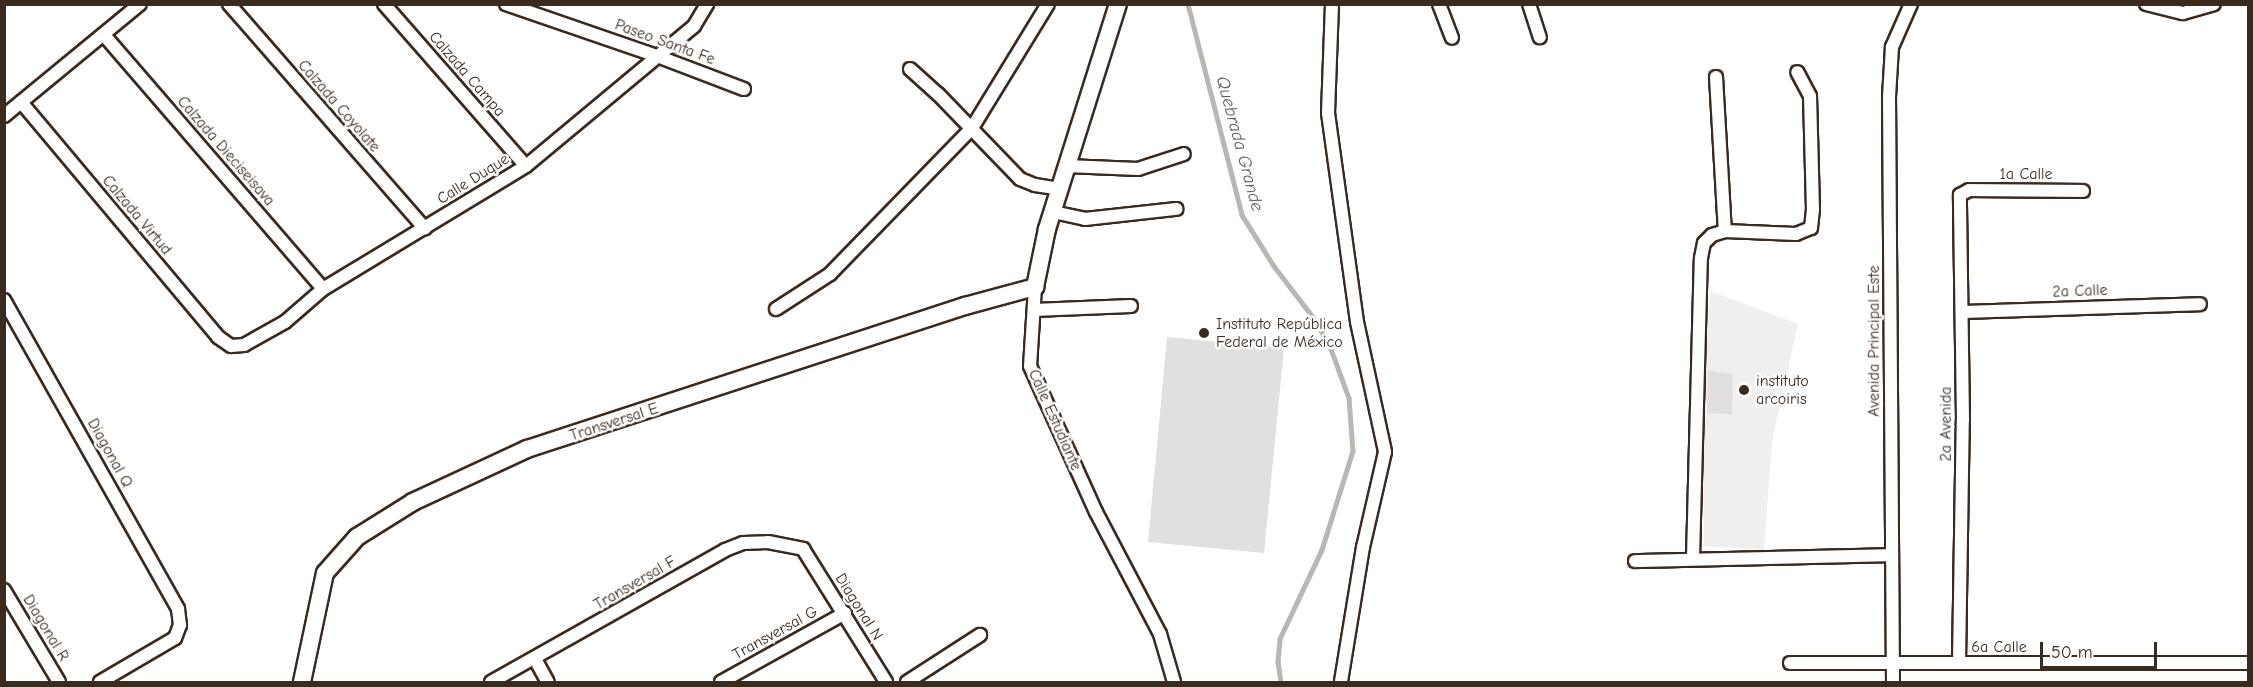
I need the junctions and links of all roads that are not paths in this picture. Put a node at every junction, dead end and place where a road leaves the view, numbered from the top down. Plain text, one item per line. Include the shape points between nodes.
1 (140, 4) edge
2 (229, 4) edge
3 (384, 4) edge
4 (506, 4) edge
5 (707, 4) edge
6 (1048, 4) edge
7 (1118, 4) edge
8 (1332, 4) edge
9 (1439, 4) edge
10 (1529, 4) edge
11 (1911, 4) edge
12 (2146, 4) edge
13 (2214, 4) edge
14 (104, 35) junction
15 (1540, 37) dead end
16 (1452, 38) dead end
17 (657, 56) junction
18 (910, 69) dead end
19 (1797, 72) dead end
20 (1716, 77) dead end
21 (744, 89) dead end
22 (21, 102) junction
23 (4, 116) edge
24 (972, 128) junction
25 (1184, 154) dead end
26 (526, 166) junction
27 (1066, 166) junction
28 (1060, 189) junction
29 (1969, 190) joint
30 (2083, 190) dead end
31 (1176, 209) dead end
32 (1053, 212) junction
33 (425, 229) junction
34 (1725, 231) junction
35 (1035, 287) junction
36 (323, 289) junction
37 (4, 300) edge
38 (2200, 304) dead end
39 (1131, 306) dead end
40 (776, 309) dead end
41 (1034, 310) junction
42 (1962, 312) junction
43 (231, 346) joint
44 (804, 549) joint
45 (1891, 555) junction
46 (1693, 558) junction
47 (1635, 561) dead end
48 (4, 590) edge
49 (845, 613) junction
50 (980, 635) dead end
51 (535, 659) junction
52 (1790, 663) dead end
53 (1959, 663) junction
54 (2248, 663) edge
55 (1893, 664) junction
56 (59, 682) edge
57 (100, 682) edge
58 (302, 682) edge
59 (491, 682) edge
60 (548, 682) edge
61 (721, 682) edge
62 (886, 682) edge
63 (907, 682) edge
64 (1174, 682) edge
65 (1341, 682) edge
66 (1893, 682) edge

1 - 14 street
2 - 33 street, Calzada Coyolate
3 - 26 street, Calzada Campa
4 - 17 street, Paseo Santa Fe
5 - 17 street, Calle Duque via 694,26
6 - 24 street
7 - 27 street, Calle Estudiante
8 - 65 street via 1328,113 1354,301 1385,452 1363,547
9 - 16 street
10 - 15 street
11 - 45 street, Avenida Principal Este via 1892,47 1889,97
12 - 13 street via 2183,13
14 - 22 street
14 - 36 street, Calzada Dieciseisava
17 - 21 street, Paseo Santa Fe
17 - 26 street, Calle Duque
18 - 24 street
19 - 34 street via 1810,96 1814,210 1811,228 1796,234
20 - 34 street
22 - 23 street
22 - 43 street, Calzada Virtud via 218,337
24 - 28 street via 1020,179
24 - 40 street via 830,274
25 - 27 street via 1138,169
26 - 33 street, Calle Duque
27 - 28 street, Calle Estudiante
28 - 32 street, Calle Estudiante
29 - 30 street, 1a Calle
29 - 42 street, 2a Avenida via 1960,195
31 - 32 street via 1085,219
32 - 35 street, Calle Estudiante
33 - 36 street, Calle Duque
34 - 46 street via 1704,243 1701,258
35 - 41 street, Calle Estudiante
35 - 58 street, Transversal E via 965,306 527,449 413,502 357,537 325,573
36 - 43 street, Calle Duque via 285,322 244,345
37 - 57 street, Diagonal Q via 178,609 180,625 175,638
38 - 42 street, 2a Calle
39 - 41 street
41 - 64 street, Calle Estudiante via 1030,366 1096,512 1160,634
42 - 53 street, 2a Avenida
44 - 49 street, Diagonal N
44 - 51 street, Transversal F via 768,542 743,543 725,550
45 - 46 street
45 - 55 street, Avenida Principal Este
46 - 47 street
48 - 56 street, Diagonal R
49 - 61 street, Transversal G
49 - 62 street, Diagonal N
50 - 63 street
51 - 59 street, Transversal F
51 - 60 street
52 - 55 street, 6a Calle
53 - 54 street, 6a Calle
53 - 55 street, 6a Calle
55 - 66 street, Avenida Principal Este

